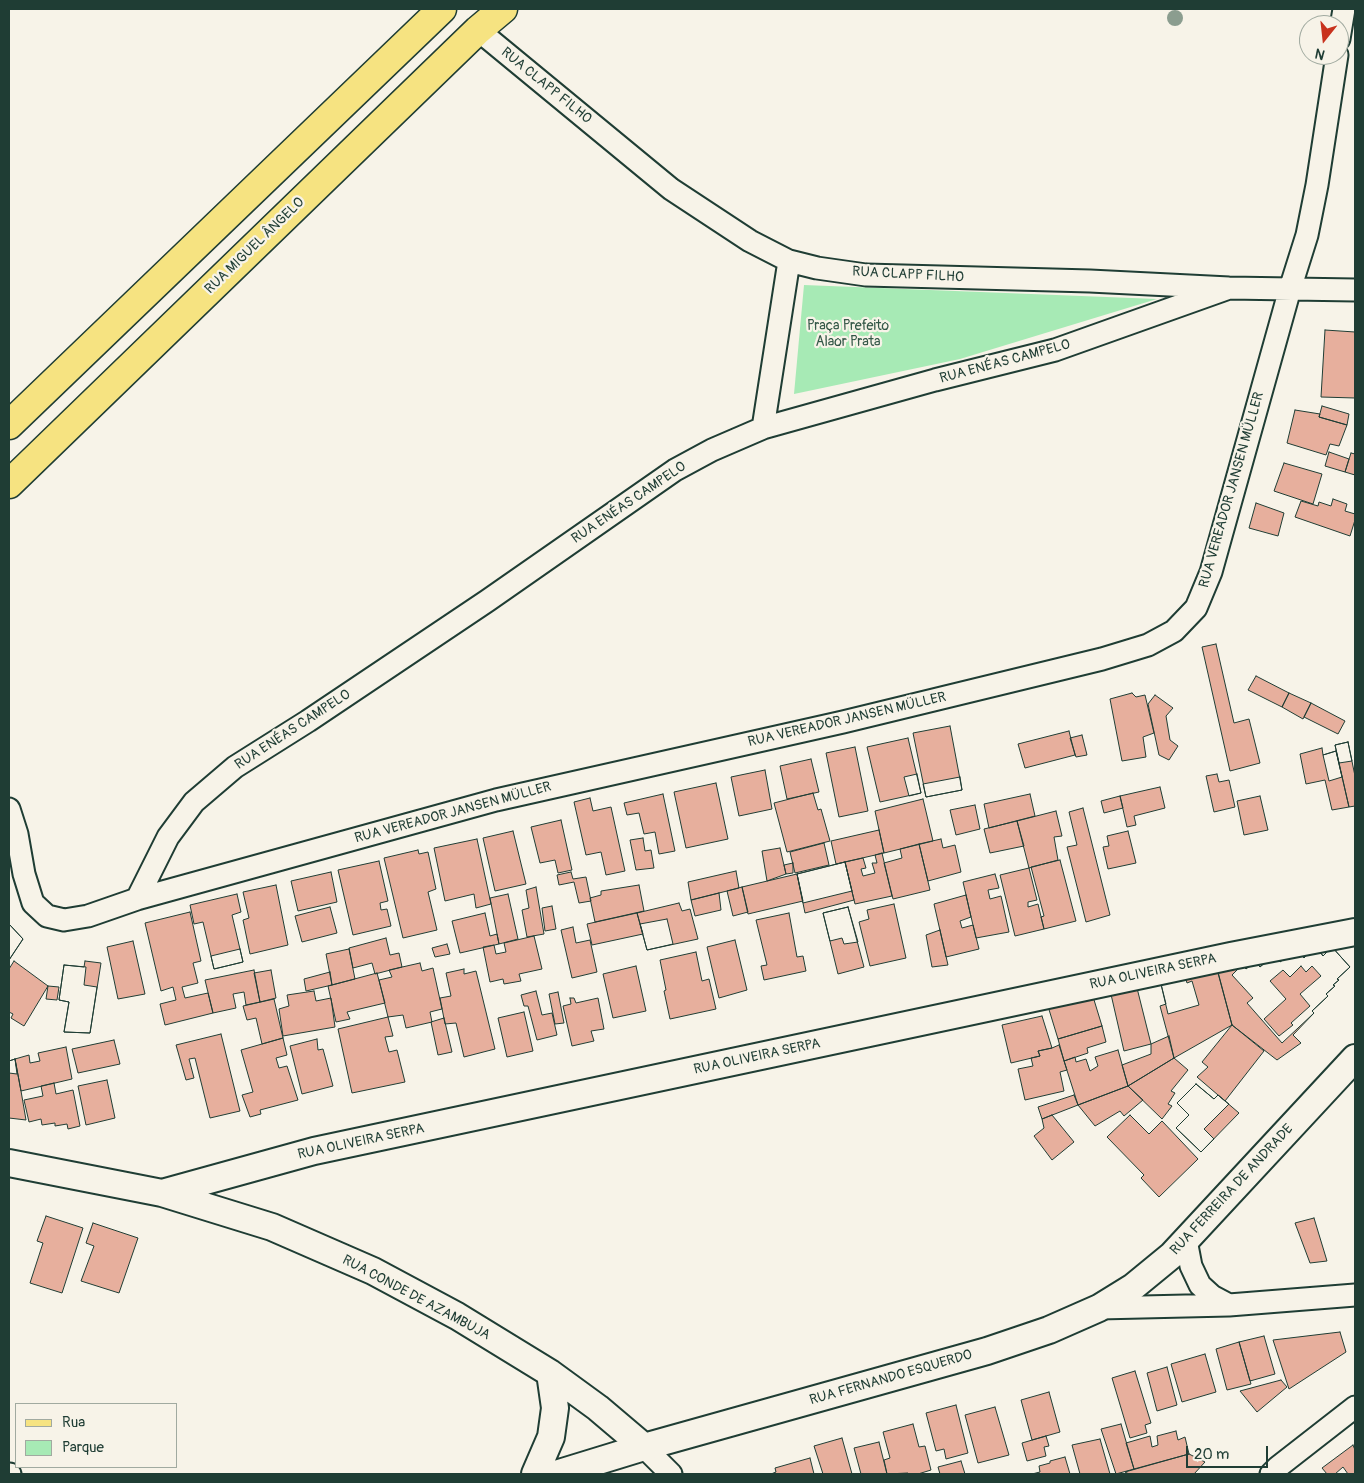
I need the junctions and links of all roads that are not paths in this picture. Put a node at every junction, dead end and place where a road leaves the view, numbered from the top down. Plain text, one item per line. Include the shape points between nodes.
1 (442, 9) edge
2 (503, 9) edge
3 (478, 30) junction
4 (1335, 65) edge
5 (789, 261) junction
6 (1230, 288) junction
7 (1290, 289) junction
8 (1355, 290) edge
9 (9, 425) edge
10 (764, 428) junction
11 (9, 484) edge
12 (9, 809) edge
13 (137, 899) junction
14 (1355, 932) edge
15 (1355, 1058) edge
16 (9, 1163) edge
17 (162, 1194) junction
18 (1186, 1240) junction
19 (1355, 1295) edge
20 (1229, 1305) junction
21 (1098, 1308) junction
22 (550, 1373) junction
23 (1355, 1407) edge
24 (644, 1447) junction
25 (536, 1474) edge
26 (556, 1474) edge
27 (672, 1474) edge
28 (1270, 1474) edge

1 - 9 main road
2 - 3 main road, RUA MIGUEL ÂNGELO
3 - 5 street, RUA CLAPP FILHO via 671,189 750,241
3 - 11 main road, RUA MIGUEL ÂNGELO
4 - 7 street, RUA VEREADOR JANSEN MÜLLER via 1307,235
5 - 6 street, RUA CLAPP FILHO via 866,275
5 - 10 street
6 - 7 street, RUA CLAPP FILHO
6 - 10 street, RUA ENÉAS CAMPELO via 1055,350
7 - 8 street, RUA CLAPP FILHO
7 - 13 street, RUA VEREADOR JANSEN MÜLLER via 1211,572 1196,608 1174,632 1148,645 1102,659 496,800
10 - 13 street, RUA ENÉAS CAMPELO via 675,470 486,601 235,767 194,802 168,837
12 - 13 street, RUA VEREADOR JANSEN MÜLLER via 33,903 47,916 64,920 88,916
14 - 17 street, RUA OLIVEIRA SERPA via 314,1151
15 - 18 street, RUA FERREIRA DE ANDRADE
16 - 17 street, RUA CONDE DE AZAMBUJA
17 - 22 street, RUA CONDE DE AZAMBUJA via 272,1227 373,1271
18 - 20 street via 1191,1266 1200,1285
18 - 21 street, RUA FERREIRA DE ANDRADE via 1133,1287
19 - 20 street, RUA FERNANDO ESQUERDO
20 - 21 street, RUA FERNANDO ESQUERDO
21 - 24 street, RUA FERNANDO ESQUERDO via 1049,1330 987,1351
22 - 24 street, RUA CONDE DE AZAMBUJA
22 - 25 street via 555,1408 550,1437
23 - 28 street
24 - 26 street, RUA FERNANDO ESQUERDO
24 - 27 street, RUA CONDE DE AZAMBUJA

